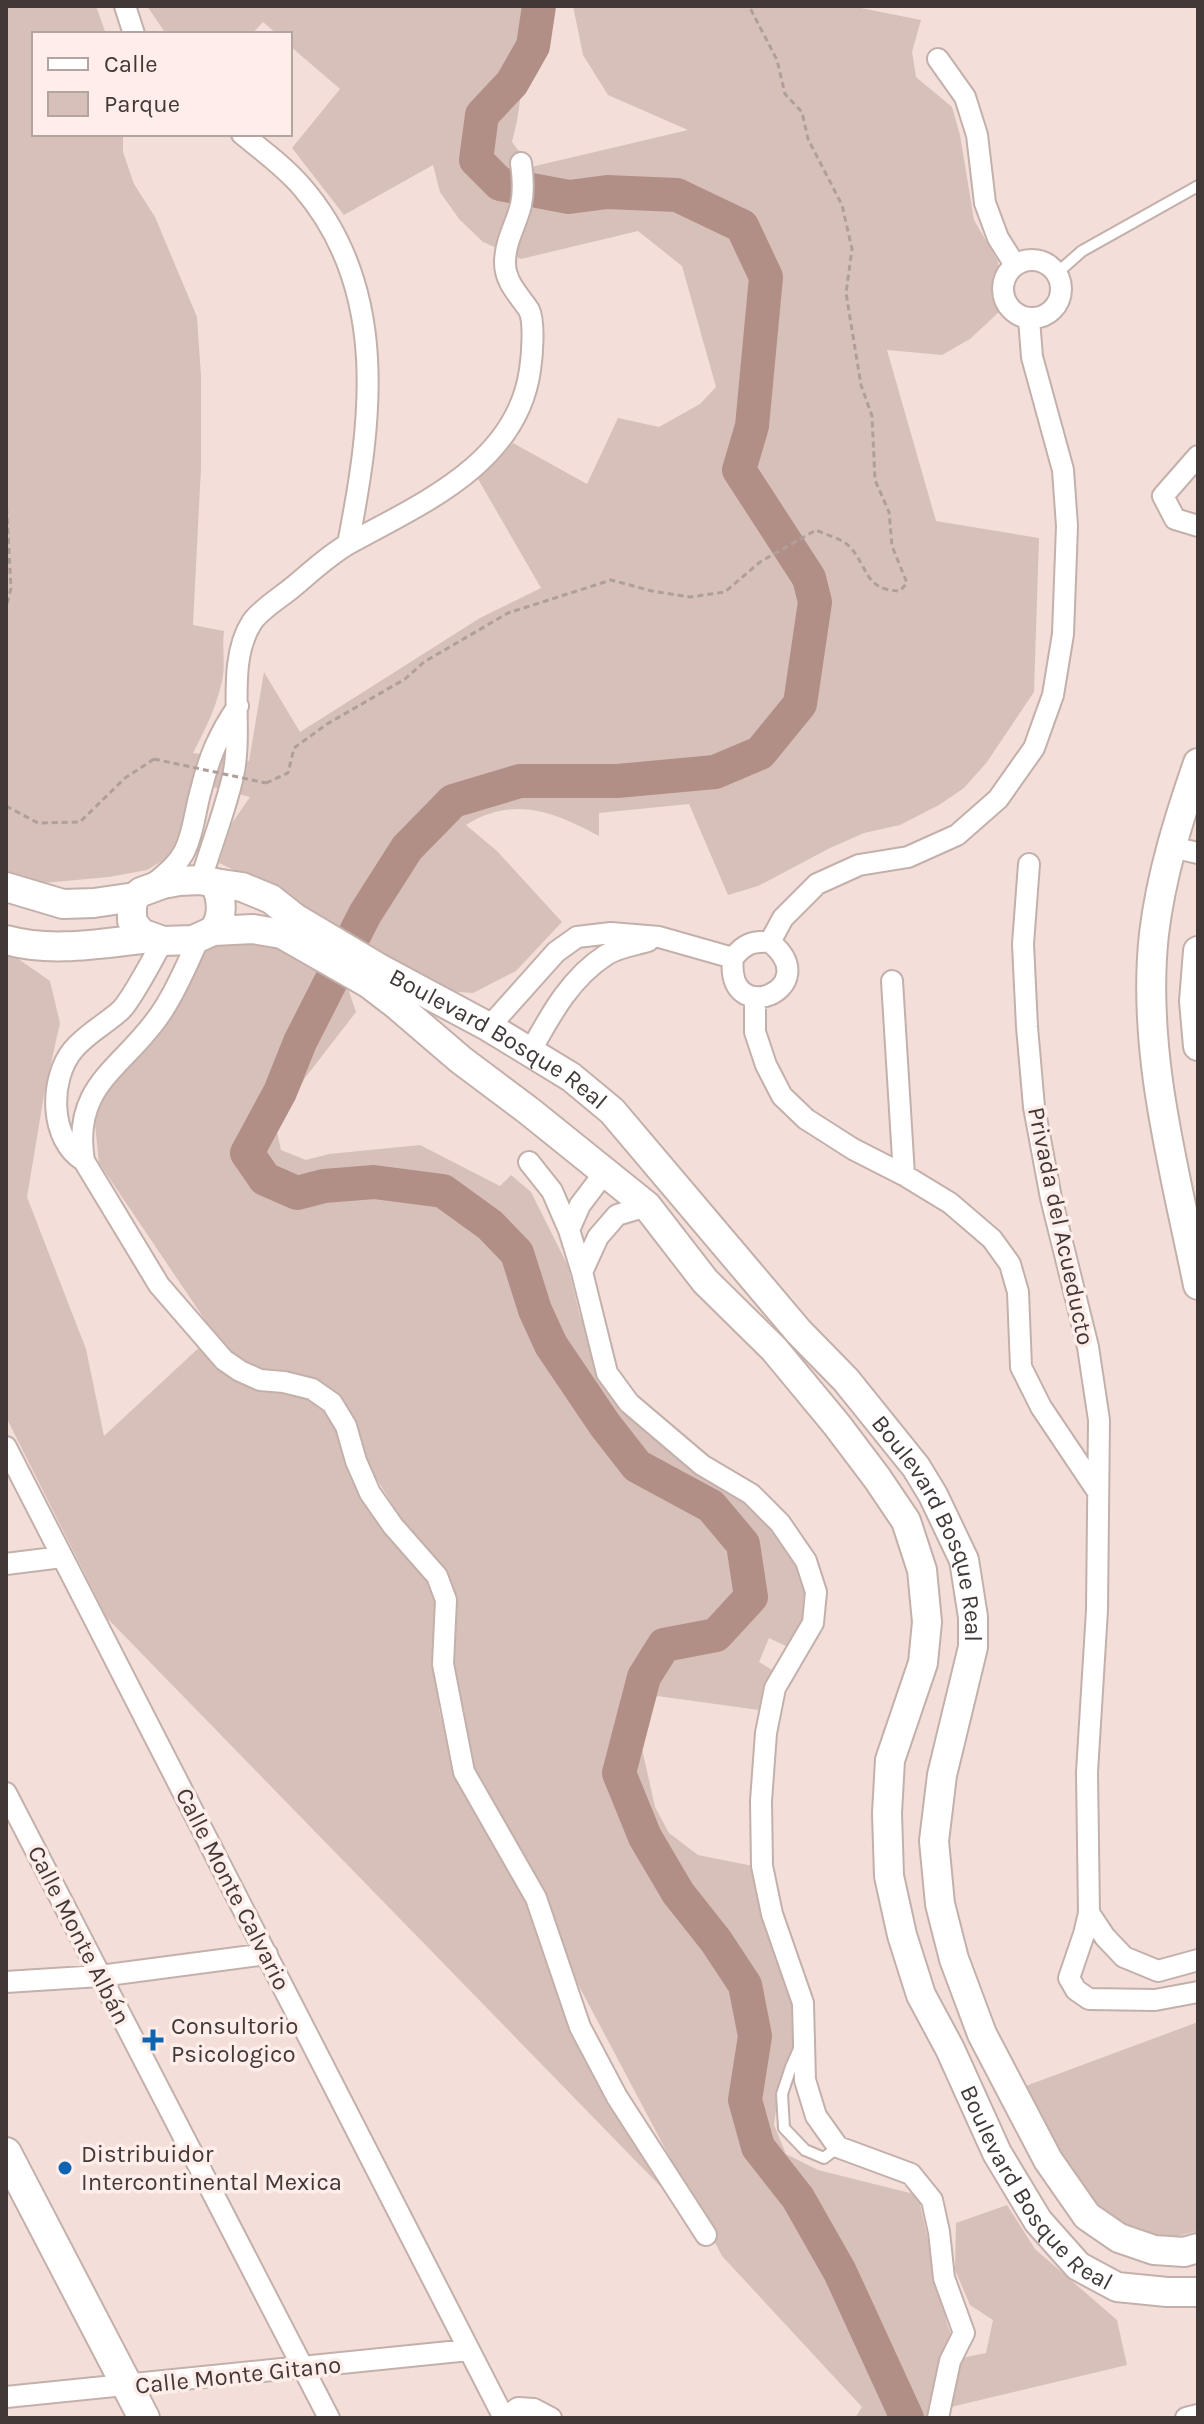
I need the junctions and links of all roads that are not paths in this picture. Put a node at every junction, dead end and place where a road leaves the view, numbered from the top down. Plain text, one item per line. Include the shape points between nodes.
1 (125, 6) edge
2 (133, 32) edge
3 (938, 59) dead end
4 (244, 136) edge
5 (522, 172) dead end
6 (1198, 186) edge
7 (1015, 265) junction
8 (1057, 273) junction
9 (1029, 319) junction
10 (1198, 456) edge
11 (1198, 526) edge
12 (348, 544) junction
13 (238, 706) junction
14 (1198, 763) edge
15 (1185, 850) edge
16 (1029, 864) dead end
17 (208, 882) junction
18 (6, 887) edge
19 (142, 893) junction
20 (289, 926) junction
21 (206, 934) junction
22 (659, 937) junction
23 (157, 939) junction
24 (6, 940) edge
25 (770, 942) junction
26 (1198, 951) edge
27 (733, 958) junction
28 (543, 967) junction
29 (373, 975) junction
30 (892, 981) dead end
31 (571, 988) junction
32 (755, 998) junction
33 (123, 1009) junction
34 (489, 1027) junction
35 (150, 1028) junction
36 (1198, 1046) edge
37 (530, 1052) junction
38 (84, 1161) junction
39 (529, 1162) dead end
40 (605, 1172) junction
41 (904, 1175) junction
42 (647, 1206) junction
43 (569, 1230) junction
44 (582, 1272) junction
45 (1198, 1285) edge
46 (799, 1332) junction
47 (774, 1349) junction
48 (6, 1447) edge
49 (1098, 1492) junction
50 (62, 1557) junction
51 (6, 1564) edge
52 (6, 1793) edge
53 (1089, 1913) junction
54 (267, 1954) junction
55 (1198, 1960) edge
56 (1158, 1971) junction
57 (100, 1976) junction
58 (6, 1982) edge
59 (1198, 1992) edge
60 (1155, 2000) junction
61 (982, 2034) junction
62 (805, 2037) junction
63 (950, 2049) junction
64 (838, 2147) junction
65 (6, 2153) edge
66 (706, 2235) dead end
67 (1198, 2248) edge
68 (1198, 2292) edge
69 (469, 2350) junction
70 (304, 2368) junction
71 (127, 2386) junction
72 (6, 2397) edge
73 (1198, 2415) edge
74 (144, 2418) edge
75 (329, 2418) edge
76 (504, 2418) edge
77 (551, 2418) edge
78 (938, 2418) edge
79 (1186, 2418) edge

1 - 2 street
3 - 7 street via 965,97 977,135 985,203
4 - 12 street via 301,186 327,220 361,303 369,375
5 - 12 street via 521,204 507,241 505,266 514,292 530,313 530,371 508,431 460,480
6 - 8 lane via 1082,251
7 - 8 street via 1042,261
7 - 9 street via 1004,282 1005,302
8 - 9 street via 1062,291 1054,309
9 - 25 street via 1032,357 1063,470 1067,526 1063,634 1053,695 1034,748 998,799 957,835 908,857 859,865 817,884 783,918
10 - 11 street via 1163,496 1175,519
12 - 13 street via 254,619 238,662
13 - 17 street via 233,777
13 - 19 street via 219,734 184,853
14 - 15 street
15 - 45 street via 1154,935 1152,992 1154,1049
16 - 49 street, Privada del Acueducto via 1023,944 1034,1107 1088,1347 1099,1420
17 - 19 street via 163,884
17 - 20 street, Boulevard Bosque Real via 242,887 271,899
17 - 21 street via 221,904 217,926
18 - 19 street via 63,904
19 - 23 street via 132,921 141,933
20 - 21 street, Boulevard Bosque Real
20 - 29 street, Boulevard Bosque Real
21 - 23 street via 193,940
21 - 35 street
22 - 27 street
22 - 28 street via 577,937
22 - 31 street via 608,953
23 - 24 street via 70,947
23 - 33 street
25 - 27 street via 742,946
25 - 32 street via 783,953 788,968 784,985 772,996
26 - 36 street
27 - 32 street via 731,975 740,991
28 - 31 street
28 - 34 street
29 - 34 street, Boulevard Bosque Real
29 - 40 street, Boulevard Bosque Real via 398,1006 461,1060
30 - 41 street
31 - 37 street
32 - 41 street via 755,1032 782,1096 806,1119
33 - 35 street via 136,1028
33 - 38 street via 72,1051 57,1089 62,1134 73,1155
34 - 37 street, Boulevard Bosque Real
35 - 38 street via 97,1085 87,1105 81,1133
37 - 46 street, Boulevard Bosque Real via 612,1111
38 - 66 street via 159,1285 224,1360 260,1380 312,1389 332,1403 370,1493 437,1576 446,1600 443,1664 464,1772 536,1898 580,2027 617,2097
39 - 43 street via 552,1191
40 - 42 street, Boulevard Bosque Real
40 - 43 street
41 - 49 street via 950,1203 992,1239 1010,1264 1018,1292 1021,1367
42 - 44 street via 617,1215 598,1237
42 - 47 street, Boulevard Bosque Real via 705,1281
43 - 44 street
44 - 62 street via 607,1373 629,1403 702,1465 751,1494 780,1523 806,1561 816,1592 813,1623 775,1688 761,1801 762,1866 772,1914 803,2003
46 - 47 street
46 - 61 street, Boulevard Bosque Real via 846,1380 916,1467 964,1560 973,1647 942,1775 934,1841 940,1904
47 - 63 street, Boulevard Bosque Real via 906,1521 922,1570 927,1638 890,1760 889,1876 921,1995
48 - 50 street, Calle Monte Calvario
49 - 53 street, Privada del Acueducto via 1087,1772
50 - 51 street
50 - 54 street, Calle Monte Calvario
52 - 57 street, Calle Monte Albán
53 - 56 street via 1124,1957
53 - 60 street, Privada del Acueducto via 1069,1978 1076,1990 1089,1999
54 - 57 street
54 - 69 street, Calle Monte Calvario
55 - 56 street
56 - 60 street
57 - 58 street
57 - 70 street, Calle Monte Albán
59 - 60 street, Privada del Acueducto
61 - 63 street, Boulevard Bosque Real
61 - 67 street, Boulevard Bosque Real via 1048,2160 1087,2216 1119,2238 1154,2250
62 - 64 street via 805,2080 816,2116
62 - 64 lane via 782,2094 784,2128 805,2150 824,2158
63 - 68 street, Boulevard Bosque Real via 997,2153 1038,2221 1078,2266 1117,2287
64 - 78 street via 911,2174 932,2200 944,2278 964,2333 950,2361
65 - 71 main road
69 - 70 street, Calle Monte Gitano
69 - 76 street, Calle Monte Calvario
70 - 71 street, Calle Monte Gitano
70 - 75 street, Calle Monte Albán
71 - 72 street, Calle Monte Gitano
71 - 74 main road
73 - 79 street
76 - 77 street via 518,2408

